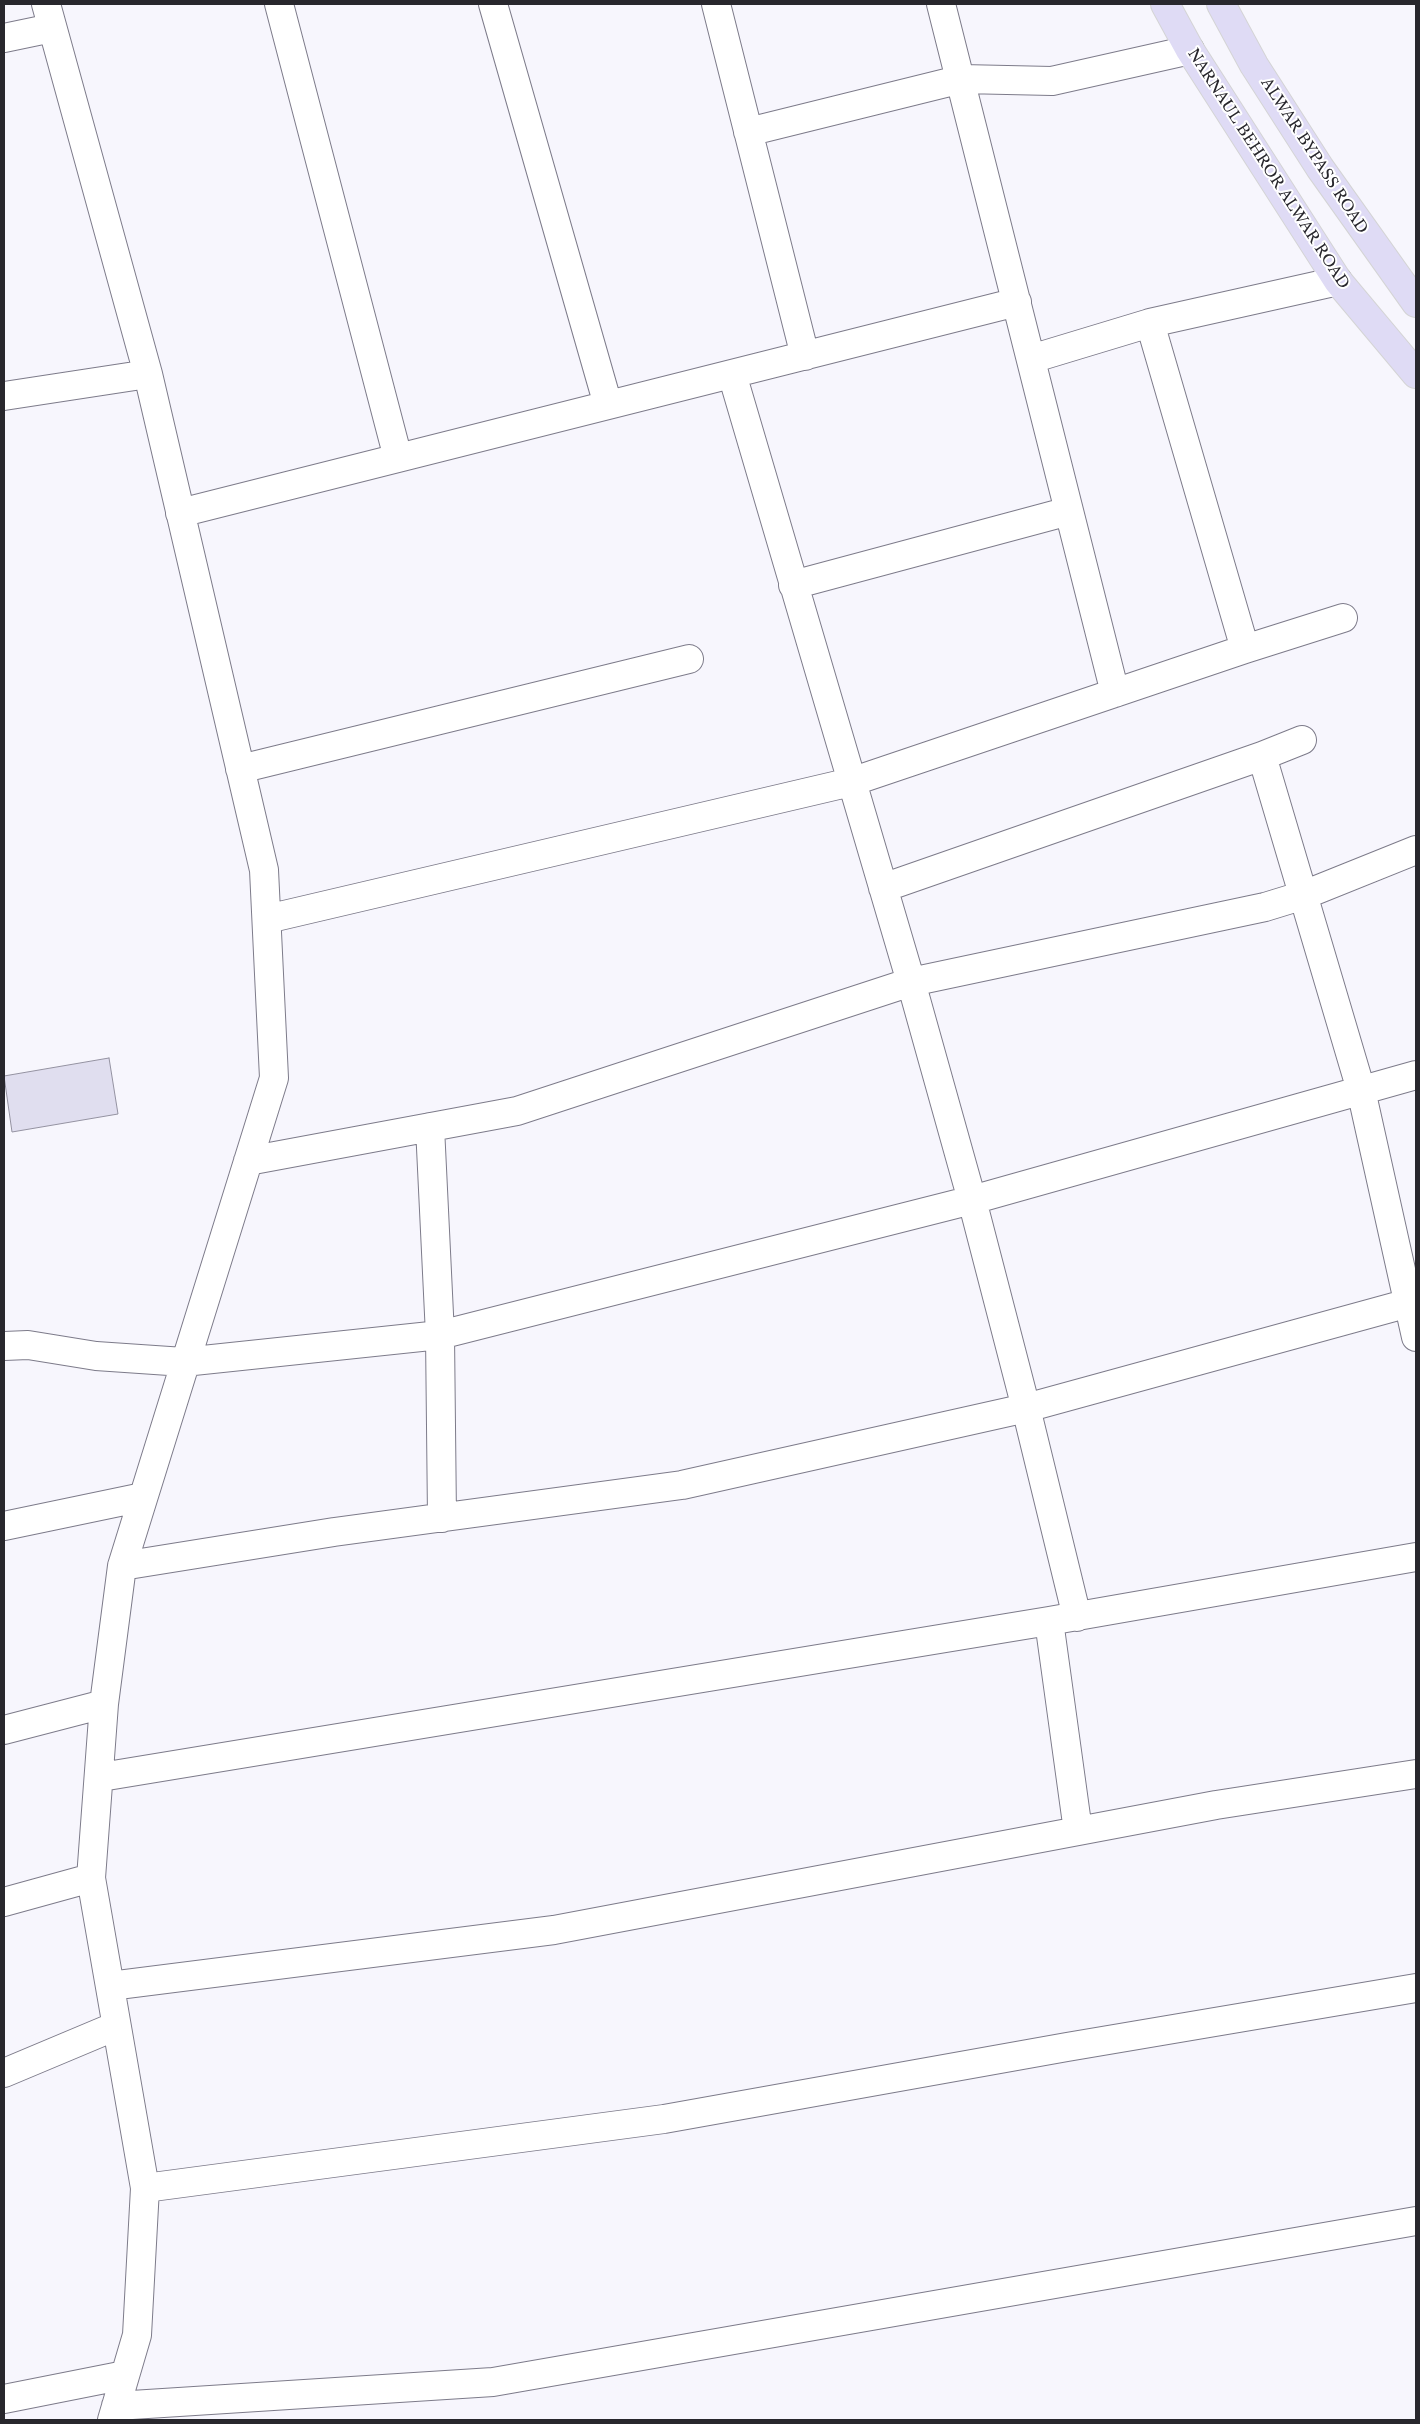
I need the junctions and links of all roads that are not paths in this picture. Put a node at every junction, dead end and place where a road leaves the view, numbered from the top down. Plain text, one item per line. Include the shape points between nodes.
1 (278, 4) edge
2 (493, 4) edge
3 (716, 4) edge
4 (941, 4) edge
5 (1166, 4) edge
6 (1221, 4) edge
7 (49, 16) edge
8 (4, 38) edge
9 (1190, 50) junction
10 (962, 80) junction
11 (748, 132) junction
12 (1338, 281) junction
13 (1017, 302) junction
14 (1416, 303) edge
15 (1150, 323) junction
16 (805, 356) junction
17 (1031, 359) junction
18 (148, 374) junction
19 (732, 374) junction
20 (1416, 374) edge
21 (4, 396) edge
22 (608, 405) junction
23 (398, 458) junction
24 (1069, 511) junction
25 (180, 512) junction
26 (793, 584) junction
27 (1343, 618) dead end
28 (1245, 649) junction
29 (689, 659) dead end
30 (1115, 693) junction
31 (1302, 740) dead end
32 (1262, 756) junction
33 (240, 769) junction
34 (851, 782) junction
35 (1416, 850) edge
36 (883, 888) junction
37 (1304, 895) junction
38 (267, 919) junction
39 (911, 982) junction
40 (1416, 1075) edge
41 (1361, 1090) junction
42 (430, 1127) junction
43 (248, 1161) junction
44 (972, 1200) junction
45 (1412, 1302) edge
46 (440, 1335) junction
47 (1416, 1337) edge
48 (4, 1346) edge
49 (184, 1362) junction
50 (1026, 1408) junction
51 (143, 1497) junction
52 (442, 1518) junction
53 (4, 1526) edge
54 (1416, 1557) edge
55 (122, 1566) junction
56 (1077, 1617) junction
57 (1049, 1622) junction
58 (104, 1704) junction
59 (4, 1730) edge
60 (1416, 1774) edge
61 (100, 1777) junction
62 (1078, 1830) junction
63 (91, 1878) junction
64 (4, 1902) edge
65 (110, 1986) junction
66 (1416, 1988) edge
67 (116, 2026) junction
68 (4, 2073) edge
69 (145, 2188) junction
70 (1416, 2221) edge
71 (125, 2375) junction
72 (4, 2399) edge
73 (114, 2413) edge

1 - 23 street
2 - 22 street
3 - 11 street
4 - 10 street
5 - 9 main road, NARNAUL BEHROR ALWAR ROAD
6 - 14 main road, ALWAR BYPASS ROAD via 1254,65 1320,168
7 - 8 street
7 - 18 street
9 - 10 street via 1052,81
9 - 12 main road, NARNAUL BEHROR ALWAR ROAD
10 - 11 street
10 - 13 street
11 - 16 street
12 - 15 street
12 - 20 main road, NARNAUL BEHROR ALWAR ROAD
13 - 16 street
13 - 17 street
15 - 17 street
15 - 28 street
16 - 19 street
17 - 24 street
18 - 21 street
18 - 25 street
19 - 22 street
19 - 26 street
22 - 23 street
23 - 25 street
24 - 26 street
24 - 30 street
25 - 33 street
26 - 34 street
27 - 28 street
28 - 30 street
29 - 33 street
30 - 34 street
31 - 32 street
32 - 36 street
32 - 37 street
33 - 38 street via 264,870
34 - 36 street
34 - 38 street
35 - 37 street
36 - 39 street
37 - 39 street via 1265,907
37 - 41 street
38 - 43 street via 274,1078
39 - 42 street via 517,1111
39 - 44 street
40 - 41 street
41 - 44 street
41 - 45 street
42 - 43 street
42 - 46 street
43 - 49 street
44 - 46 street
44 - 50 street
45 - 47 street
45 - 50 street
46 - 49 street
46 - 52 street
48 - 49 street via 28,1345 96,1356
49 - 51 street
50 - 52 street via 682,1485
50 - 56 street
51 - 53 street
51 - 55 street
52 - 55 street
54 - 56 street
55 - 58 street
56 - 57 street
57 - 61 street
57 - 62 street
58 - 59 street
58 - 61 street
60 - 62 street
61 - 63 street
62 - 65 street via 554,1930
63 - 64 street
63 - 65 street
65 - 67 street
66 - 69 street via 664,2119
67 - 68 street
67 - 69 street
69 - 71 street via 137,2335
70 - 73 street via 492,2382
71 - 72 street
71 - 73 street

